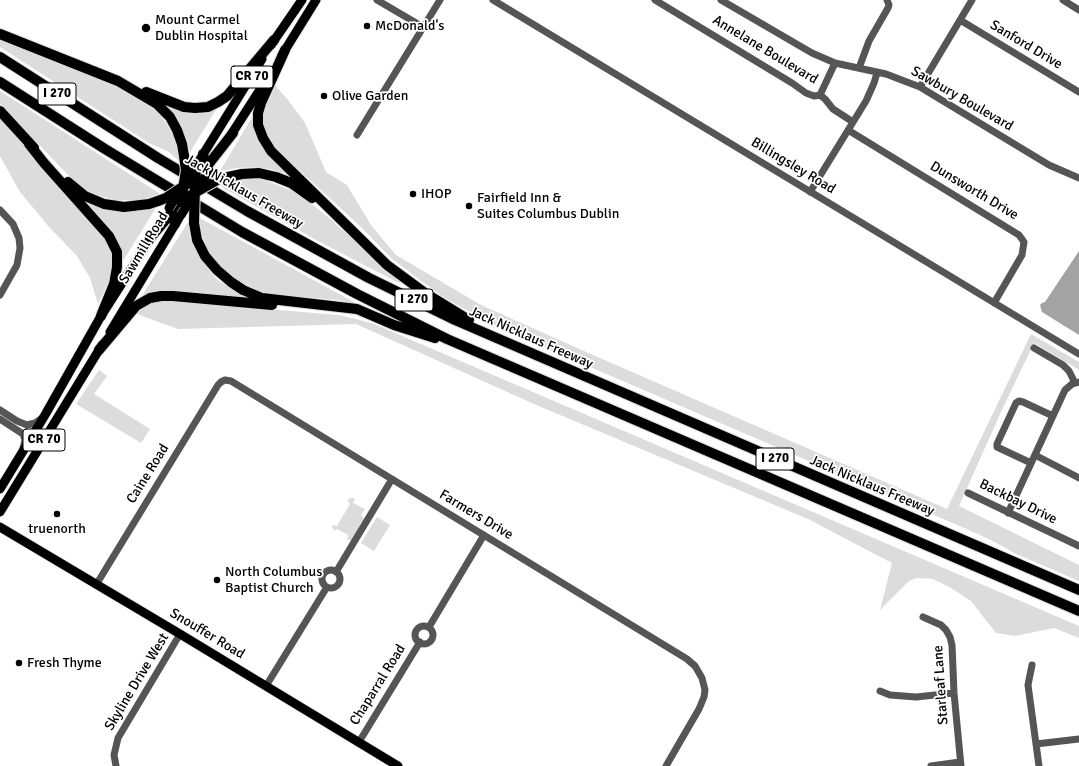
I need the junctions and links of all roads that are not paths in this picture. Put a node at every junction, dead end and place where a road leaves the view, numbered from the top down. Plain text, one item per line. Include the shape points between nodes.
1 (302, 0) edge
2 (316, 0) edge
3 (321, 0) edge
4 (377, 0) edge
5 (440, 0) edge
6 (493, 0) edge
7 (656, 0) edge
8 (721, 0) edge
9 (886, 0) edge
10 (972, 0) edge
11 (1063, 0) edge
12 (310, 9) junction
13 (1079, 10) edge
14 (960, 20) junction
15 (423, 28) junction
16 (0, 34) edge
17 (274, 40) junction
18 (285, 50) junction
19 (0, 57) edge
20 (835, 63) junction
21 (859, 68) junction
22 (877, 73) junction
23 (118, 81) junction
24 (0, 82) edge
25 (920, 87) junction
26 (1079, 92) edge
27 (820, 95) junction
28 (0, 111) edge
29 (853, 122) junction
30 (848, 130) junction
31 (233, 133) joint
32 (357, 135) dead end
33 (29, 144) junction
34 (203, 154) joint
35 (203, 167) junction
36 (196, 177) junction
37 (1079, 178) edge
38 (184, 186) junction
39 (195, 192) junction
40 (810, 192) junction
41 (181, 202) junction
42 (0, 210) edge
43 (175, 212) junction
44 (175, 224) joint
45 (352, 231) junction
46 (150, 238) joint
47 (0, 295) edge
48 (994, 303) junction
49 (329, 306) junction
50 (102, 316) junction
51 (1034, 348) dead end
52 (99, 350) junction
53 (479, 353) junction
54 (1079, 354) edge
55 (550, 362) junction
56 (225, 380) joint
57 (1077, 383) edge
58 (0, 410) edge
59 (45, 415) junction
60 (1053, 416) junction
61 (0, 419) edge
62 (1035, 455) junction
63 (19, 458) junction
64 (1031, 463) junction
65 (9, 474) junction
66 (1079, 478) edge
67 (392, 479) junction
68 (0, 489) edge
69 (968, 493) dead end
70 (0, 495) edge
71 (0, 512) edge
72 (1008, 513) junction
73 (0, 527) edge
74 (484, 535) junction
75 (1079, 546) edge
76 (336, 572) junction
77 (96, 585) junction
78 (327, 587) junction
79 (1079, 590) edge
80 (1079, 611) edge
81 (923, 617) dead end
82 (429, 627) junction
83 (180, 634) junction
84 (420, 642) junction
85 (1032, 665) dead end
86 (266, 686) junction
87 (880, 691) dead end
88 (954, 693) junction
89 (1079, 739) edge
90 (359, 742) junction
91 (1036, 744) junction
92 (961, 764) edge
93 (116, 766) edge
94 (398, 766) edge
95 (666, 766) edge
96 (931, 766) edge
97 (1039, 766) edge

1 - 17 main road, CR 70
2 - 12 main road, CR 70
3 - 12 street
4 - 15 street
5 - 15 street
6 - 40 street, Billingsley Road
7 - 27 street, Annelane Boulevard via 806,93
8 - 20 street, Sawbury Boulevard via 791,42
9 - 21 street via 888,8 869,41
10 - 14 street
11 - 13 street
12 - 18 main road, CR 70
14 - 25 street
14 - 26 street, Sanford Drive
15 - 32 street
16 - 23 highway
17 - 23 highway via 227,96 208,106 184,106
17 - 34 main road, CR 70
18 - 31 main road, CR 70
18 - 45 highway via 261,103 258,125 271,151
19 - 55 highway, Jack Nicklaus Freeway / I 270 via 246,212 369,278
20 - 21 street, Sawbury Boulevard
20 - 27 street, Annelane Boulevard
21 - 22 street, Sawbury Boulevard
22 - 25 street, Sawbury Boulevard via 899,78
22 - 29 street via 866,101
23 - 38 highway, bridge via 157,104 170,117 182,144 186,170
24 - 53 highway, I 270 via 146,175 274,250 364,298
25 - 37 street, Sawbury Boulevard via 1049,165
27 - 29 street, Annelane Boulevard via 833,109
28 - 33 highway
29 - 30 street
30 - 40 street
30 - 48 street, Dunsworth Drive via 1019,235 1024,242 1022,255
31 - 35 highway
33 - 38 highway, bridge via 72,186 85,196 104,204 124,207 149,204 166,198
33 - 50 highway via 109,236 116,252 114,284
34 - 35 highway
35 - 36 highway
35 - 38 main road, Sawmill Road, bridge
35 - 39 main road, Sawmill Road, bridge
36 - 38 highway, bridge
36 - 39 highway, bridge
38 - 41 highway, bridge
38 - 43 main road, Sawmill Road, bridge
39 - 41 highway, bridge
39 - 43 main road, Sawmill Road, bridge
39 - 45 highway, bridge via 218,178 259,173 276,177 304,192
39 - 49 highway, bridge via 194,223 197,240 205,256 231,282 262,298
40 - 48 street, Billingsley Road
41 - 43 highway
42 - 47 street via 13,224 20,248 17,265
43 - 44 highway
43 - 46 highway
44 - 52 main road, Sawmill Road / CR 70
45 - 55 highway via 387,265 425,293 456,313
46 - 50 main road, Sawmill Road / CR 70
48 - 54 street, Billingsley Road
49 - 52 highway via 305,308 161,296 150,298 136,306
49 - 53 highway via 357,309 394,325
50 - 59 main road, Sawmill Road / CR 70
51 - 57 street via 1063,365
52 - 71 main road, Sawmill Road / CR 70
53 - 80 highway, I 270
55 - 79 highway, Jack Nicklaus Freeway / I 270
56 - 67 street, Farmers Drive via 232,381
56 - 77 street, Caine Road via 218,385
57 - 60 street via 1065,390
58 - 59 street via 27,425 35,423
59 - 63 main road, Sawmill Road / CR 70
60 - 62 street
60 - 64 street via 1023,402 1016,403 997,447
61 - 63 street via 23,435 25,443
62 - 64 street
62 - 66 street
63 - 65 main road, Sawmill Road / CR 70
64 - 72 street
65 - 68 main road, Sawmill Road / CR 70
65 - 70 main road
67 - 74 street, Farmers Drive
67 - 76 street
69 - 72 street, Backbay Drive
72 - 75 street, Backbay Drive
73 - 77 main road, Snouffer Road
74 - 82 street, Chaparral Road
74 - 95 street, Farmers Drive via 696,666 704,684 704,697 700,709
76 - 78 street via 340,576 339,584
76 - 78 street via 330,570 324,574 323,581
77 - 83 main road, Snouffer Road
78 - 86 street
81 - 88 street, Starleaf Lane via 941,625 950,637
82 - 84 street, Chaparral Road via 433,634 432,639 428,643
82 - 84 street, Chaparral Road via 422,626 417,630 416,637
83 - 86 main road, Snouffer Road
83 - 93 street, Skyline Drive West via 118,738 114,754
84 - 90 street, Chaparral Road
85 - 91 street via 1028,685
86 - 90 main road, Snouffer Road
87 - 88 street via 916,697
88 - 92 street, Starleaf Lane
89 - 91 street
90 - 94 main road, Snouffer Road
91 - 97 street
92 - 96 street

